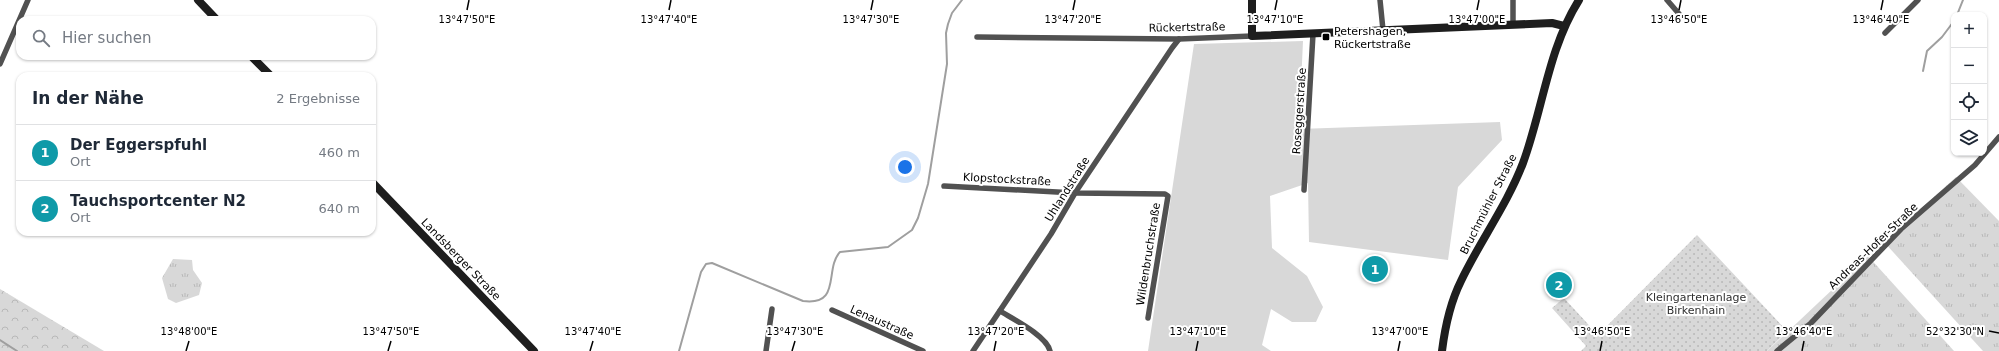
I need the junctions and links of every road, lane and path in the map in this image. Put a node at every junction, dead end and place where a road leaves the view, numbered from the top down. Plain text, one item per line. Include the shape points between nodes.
1 (28, 0) edge
2 (198, 0) edge
3 (1252, 0) edge
4 (1380, 0) edge
5 (1513, 0) edge
6 (1579, 0) edge
7 (1667, 0) edge
8 (1918, 0) edge
9 (1680, 15) dead end
10 (21, 16) edge
11 (213, 16) edge
12 (1513, 25) junction
13 (1564, 26) junction
14 (16, 27) edge
15 (1383, 30) junction
16 (1313, 34) junction
17 (1885, 34) dead end
18 (1252, 36) junction
19 (977, 37) dead end
20 (1180, 39) junction
21 (255, 60) edge
22 (0, 64) edge
23 (267, 72) edge
24 (1999, 137) edge
25 (376, 186) edge
26 (944, 186) dead end
27 (1304, 190) dead end
28 (1075, 193) junction
29 (1165, 194) joint
30 (772, 309) dead end
31 (832, 310) dead end
32 (1000, 311) junction
33 (1148, 318) dead end
34 (534, 351) edge
35 (766, 351) edge
36 (923, 351) edge
37 (973, 351) edge
38 (1050, 351) edge
39 (1442, 351) edge
40 (1777, 351) edge

1 - 10 street
2 - 11 street
3 - 18 street
4 - 15 street
5 - 12 street
6 - 13 street, Bruchmühler Straße
7 - 9 street
8 - 17 street
12 - 13 street, Rückertstraße via 1552,23
12 - 15 street, Rückertstraße
13 - 39 street, Bruchmühler Straße via 1522,164 1491,228 1460,282 1449,314
14 - 22 street
15 - 16 street, Rückertstraße
16 - 18 street, Rückertstraße
16 - 27 street, Roseggerstraße
18 - 20 street, Rückertstraße
19 - 20 street, Rückertstraße
20 - 28 street, Uhlandstraße
21 - 23 street
24 - 40 street, Andreas-Hofer-Straße via 1975,165 1890,240 1811,323
25 - 34 street, Landsberger Straße
26 - 28 street, Klopstockstraße
28 - 29 street, Klopstockstraße
28 - 32 street, Uhlandstraße
29 - 33 street, Wildenbruchstraße via 1168,196
30 - 35 street
31 - 36 street, Lenaustraße
32 - 37 street, Uhlandstraße
32 - 38 street via 1040,337 1049,345

